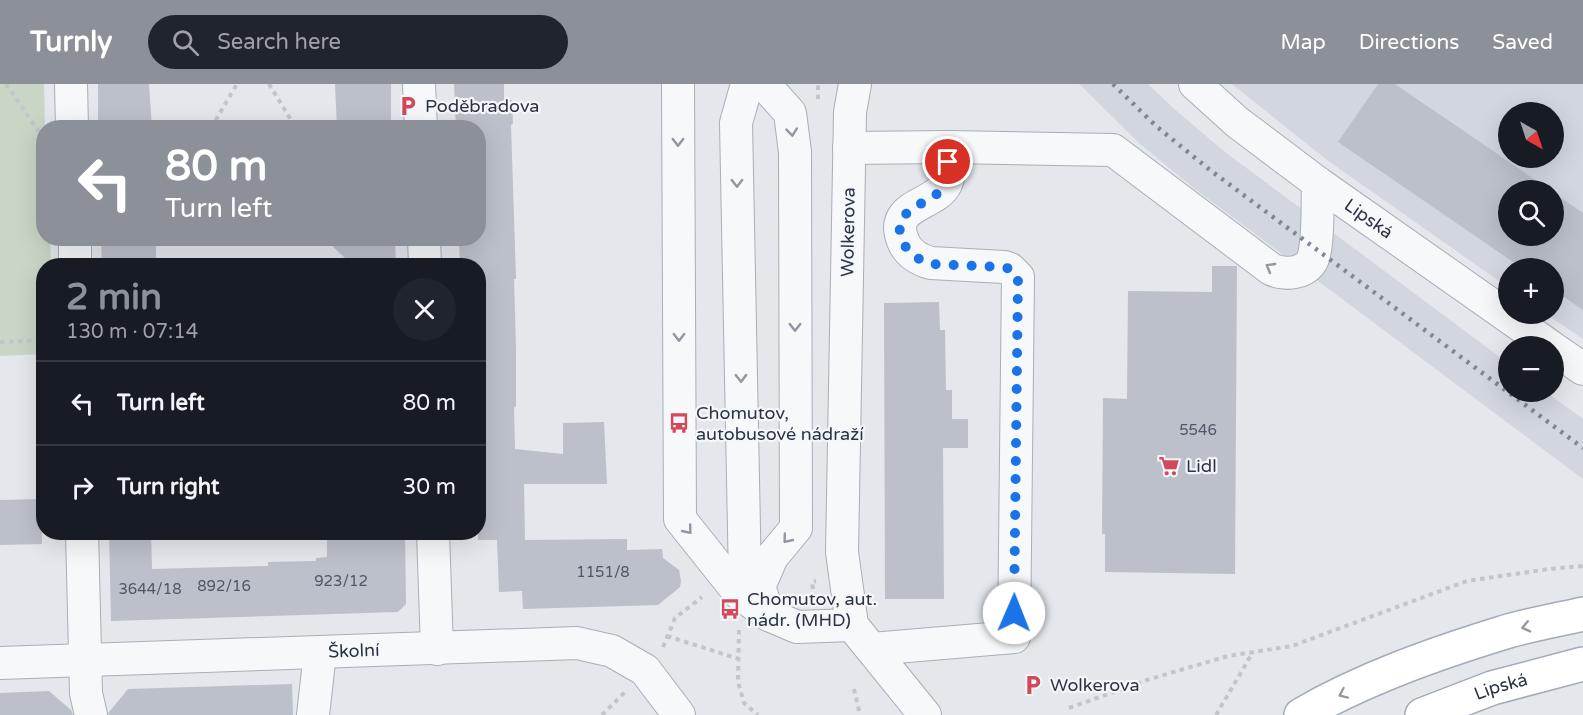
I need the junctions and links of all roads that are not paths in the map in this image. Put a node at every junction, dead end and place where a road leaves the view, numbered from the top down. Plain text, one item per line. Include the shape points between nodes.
1 (71, 84) edge
2 (419, 84) edge
3 (678, 84) edge
4 (747, 84) edge
5 (764, 84) edge
6 (855, 84) edge
7 (1195, 84) edge
8 (72, 120) edge
9 (421, 120) edge
10 (949, 147) junction
11 (849, 148) junction
12 (1318, 183) junction
13 (1535, 336) edge
14 (1564, 356) edge
15 (1583, 369) edge
16 (82, 540) edge
17 (433, 540) edge
18 (1583, 614) edge
19 (769, 615) junction
20 (852, 625) junction
21 (437, 649) junction
22 (872, 649) junction
23 (320, 653) junction
24 (85, 661) junction
25 (0, 663) edge
26 (1576, 672) edge
27 (91, 715) edge
28 (313, 715) edge
29 (679, 715) edge
30 (925, 715) edge
31 (1301, 715) edge
32 (1422, 715) edge

1 - 8 street
2 - 9 street
3 -> 19 street via 680,519 739,593
4 -> 19 street via 736,123 745,580
5 -> 19 street via 790,113 795,152 796,528 772,557 759,587
6 - 11 street, Wolkerova
7 - 12 street, Lipská via 1237,122
10 - 11 street
12 -> 10 street via 1315,250 1311,261 1298,271 1286,273 1271,269 1113,150
10 - 22 street via 945,185 906,213 900,225 901,234 907,248 930,264 1004,267 1018,277 1014,637
11 - 20 street, Wolkerova via 842,552
12 - 13 street, Lipská
14 - 15 street, Lipská
16 - 24 street
17 - 21 street
18 -> 31 main road via 1503,632 1409,664
19 - 20 street via 797,627
20 - 22 street
21 - 23 street, Školní
21 - 29 street, Školní via 577,643 612,651 645,670
22 - 30 street
23 - 24 street, Školní
23 - 28 street
24 - 25 street, Školní
24 - 27 street
26 - 32 main road, Lipská via 1492,688

